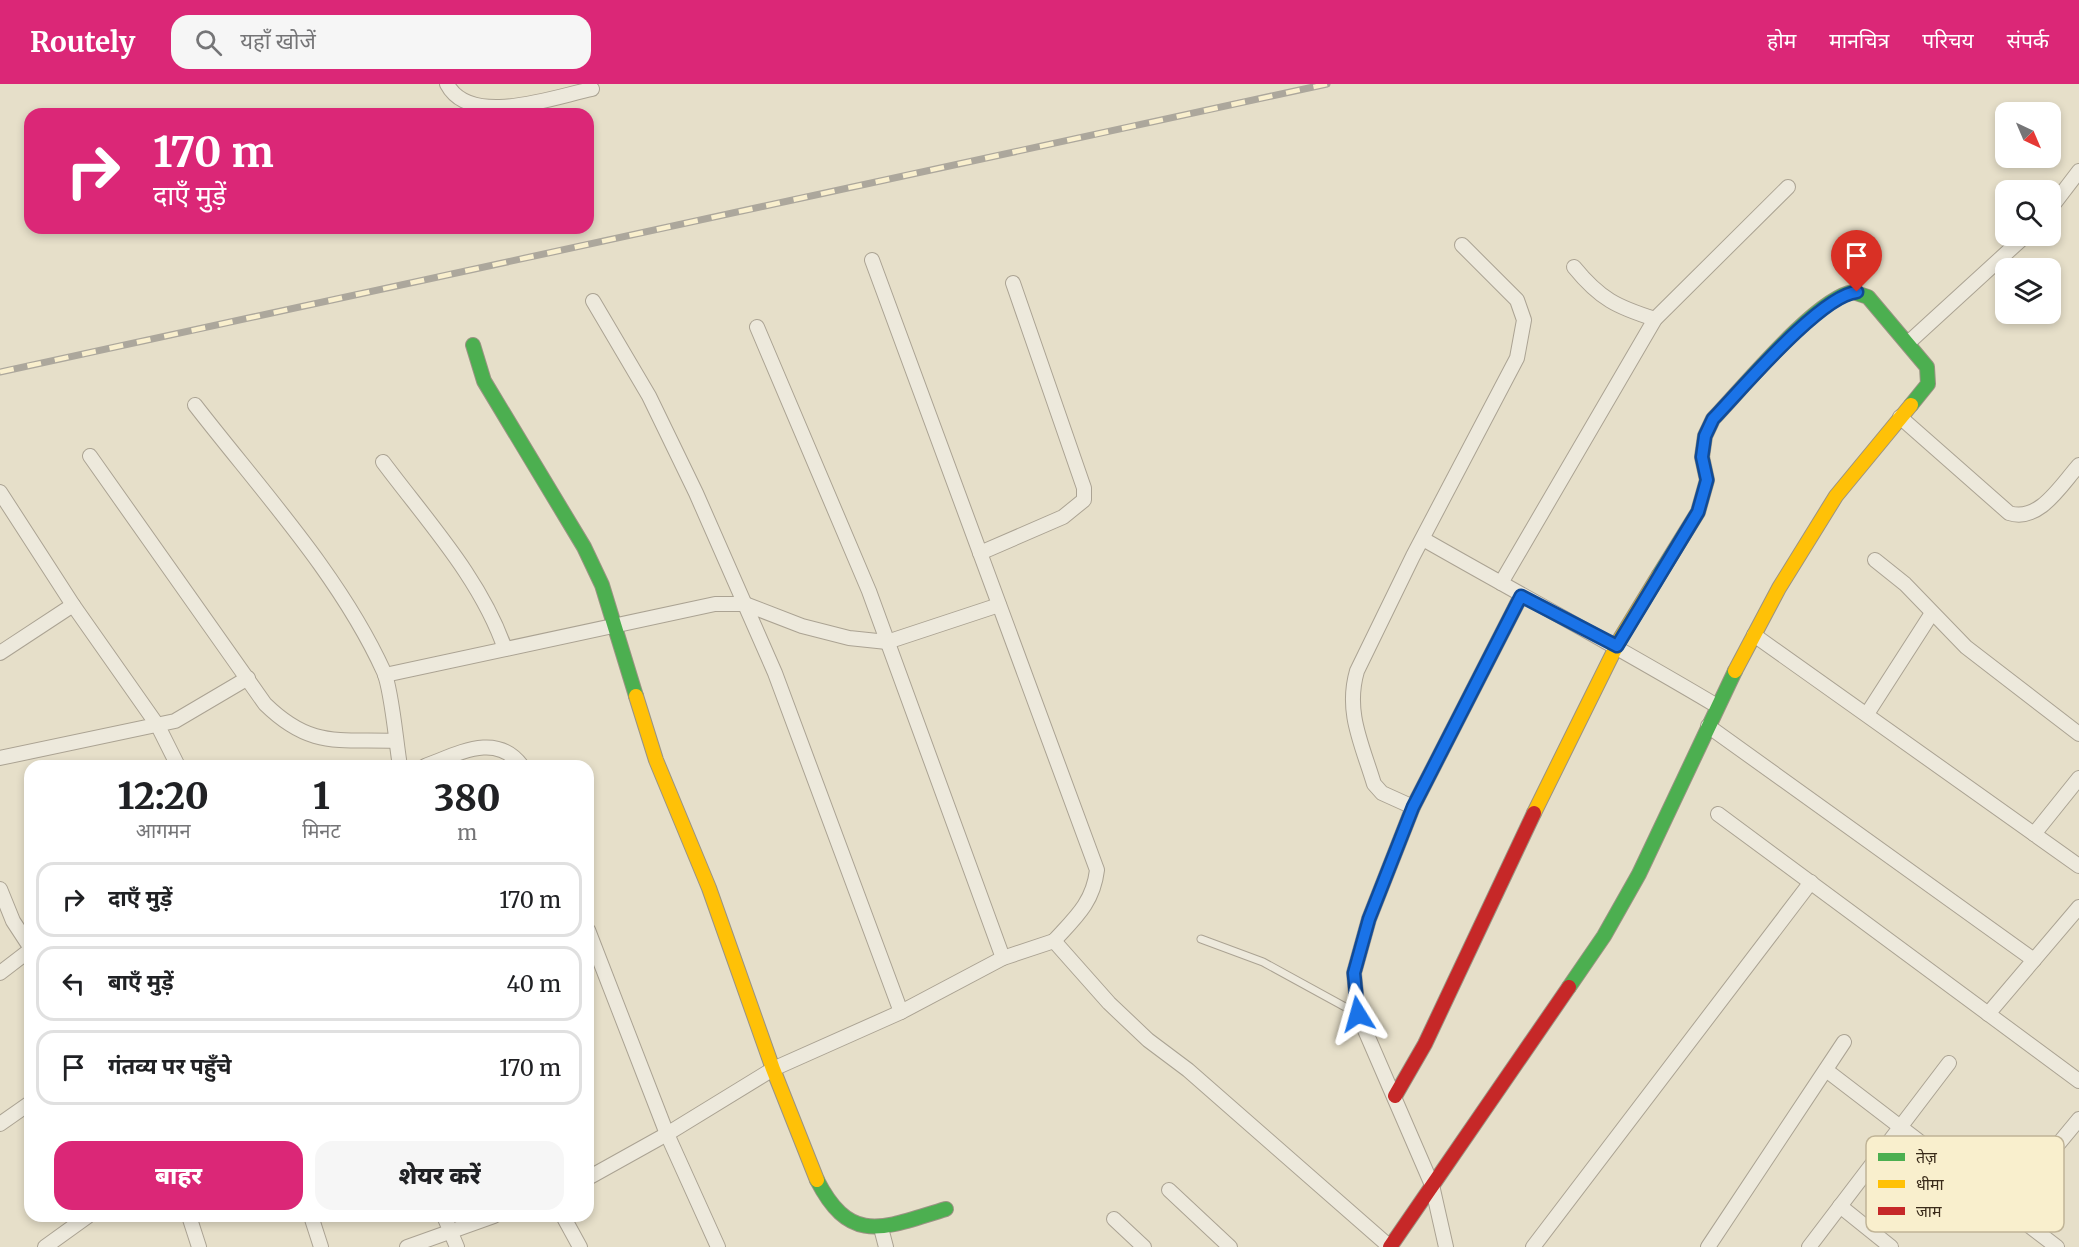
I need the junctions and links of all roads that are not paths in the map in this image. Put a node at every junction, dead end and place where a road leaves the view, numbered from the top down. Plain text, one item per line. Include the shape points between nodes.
1 (447, 84) edge
2 (592, 89) dead end
3 (488, 108) edge
4 (497, 108) edge
5 (2079, 171) edge
6 (1788, 187) dead end
7 (2061, 195) edge
8 (1462, 245) dead end
9 (2014, 246) edge
10 (872, 260) dead end
11 (1574, 267) dead end
12 (1013, 283) dead end
13 (592, 301) dead end
14 (1655, 319) junction
15 (757, 327) dead end
16 (1908, 343) junction
17 (473, 345) dead end
18 (195, 405) dead end
19 (1900, 417) junction
20 (90, 456) dead end
21 (383, 462) dead end
22 (2079, 465) edge
23 (0, 492) edge
24 (1423, 539) junction
25 (980, 553) junction
26 (1875, 560) dead end
27 (1501, 584) junction
28 (1521, 596) junction
29 (745, 604) junction
30 (73, 605) junction
31 (999, 605) junction
32 (1932, 612) junction
33 (615, 626) junction
34 (1754, 635) junction
35 (887, 642) junction
36 (1617, 646) junction
37 (505, 649) junction
38 (0, 653) edge
39 (385, 675) junction
40 (248, 678) junction
41 (1717, 706) junction
42 (1867, 714) junction
43 (158, 726) junction
44 (1708, 726) junction
45 (2079, 734) edge
46 (395, 741) junction
47 (0, 758) edge
48 (175, 760) edge
49 (399, 760) edge
50 (442, 760) edge
51 (518, 760) edge
52 (2079, 778) edge
53 (1413, 807) junction
54 (1718, 814) dead end
55 (2034, 834) junction
56 (2079, 866) edge
57 (1811, 882) junction
58 (0, 888) edge
59 (2079, 907) edge
60 (24, 938) edge
61 (1201, 939) dead end
62 (1054, 941) junction
63 (594, 945) edge
64 (24, 953) edge
65 (1003, 958) junction
66 (2034, 960) junction
67 (0, 973) edge
68 (901, 1012) junction
69 (1358, 1014) junction
70 (1988, 1014) junction
71 (1844, 1042) dead end
72 (1949, 1063) dead end
73 (773, 1069) junction
74 (1826, 1070) junction
75 (2079, 1082) edge
76 (1395, 1096) junction
77 (24, 1107) edge
78 (2079, 1119) edge
79 (0, 1124) edge
80 (1900, 1126) junction
81 (667, 1134) junction
82 (1892, 1136) edge
83 (1913, 1136) edge
84 (2064, 1137) edge
85 (1866, 1171) edge
86 (594, 1175) edge
87 (1432, 1185) junction
88 (1169, 1190) dead end
89 (1840, 1206) junction
90 (946, 1209) dead end
91 (1114, 1218) dead end
92 (80, 1222) edge
93 (191, 1222) edge
94 (313, 1222) edge
95 (446, 1222) edge
96 (476, 1222) edge
97 (566, 1222) edge
98 (1866, 1227) edge
99 (881, 1228) junction
100 (450, 1231) junction
101 (1872, 1232) edge
102 (2039, 1232) edge
103 (45, 1247) edge
104 (199, 1247) edge
105 (321, 1247) edge
106 (407, 1247) edge
107 (457, 1247) edge
108 (580, 1247) edge
109 (718, 1247) edge
110 (886, 1247) edge
111 (1144, 1247) edge
112 (1230, 1247) edge
113 (1390, 1247) edge
114 (1446, 1247) edge
115 (1533, 1247) edge
116 (1708, 1247) edge
117 (1809, 1247) edge
118 (1891, 1247) edge
119 (2057, 1247) edge

1 - 3 street via 462,102
2 - 4 street
5 - 7 street
6 - 14 street
8 - 24 street via 1516,300 1524,320 1516,358
9 - 16 street
10 - 25 street
11 - 14 street via 1593,291 1617,307
12 - 25 street via 1084,488 1084,500 1063,518
13 - 29 street via 649,396
14 - 27 street
15 - 35 street
16 - 19 street via 1927,367 1928,384
16 - 36 street via 1869,297 1846,293 1820,310 1713,419 1705,436 1702,457 1707,480 1698,512
17 - 33 street via 484,381 500,412 584,547
18 - 39 street via 319,564
19 - 22 street via 2009,513 2020,517 2038,509
19 - 34 street via 1836,496
20 - 40 street
21 - 37 street via 472,582 489,609
23 - 30 street
24 - 27 street
24 - 53 street via 1357,671 1351,691 1351,710 1374,784 1382,793
25 - 31 street
26 - 32 street
27 - 28 street
28 - 36 street
28 - 53 street
29 - 33 street via 715,604
29 - 35 street via 802,626
29 - 68 street via 779,684
30 - 38 street
30 - 43 street
31 - 35 street
31 - 62 street via 1097,870 1095,891
32 - 42 street
32 - 45 street via 1966,647
33 - 37 street
33 - 73 street via 657,760
34 - 41 street
34 - 42 street
35 - 65 street
36 - 41 street
36 - 76 street via 1420,1054
37 - 39 street
39 - 46 street
40 - 43 street via 198,710
40 - 46 street via 265,704 300,732 326,739
41 - 44 street
42 - 55 street
43 - 47 street
43 - 48 street
44 - 66 street
44 - 87 street via 1639,874 1604,936
46 - 49 street
50 - 51 street via 476,747 499,747
52 - 55 street
53 - 69 street via 1369,919 1354,973
54 - 57 street
55 - 56 street
57 - 70 street
57 - 115 street
58 - 60 street
59 - 66 street
61 - 69 lane via 1263,962
62 - 65 street
62 - 113 street via 1108,1003 1148,1040 1188,1070
63 - 81 street
64 - 67 street
65 - 68 street
66 - 70 street
68 - 73 street
69 - 76 street
70 - 75 street
71 - 74 street
72 - 80 street
73 - 81 street
73 - 99 street via 818,1183 846,1221 860,1229
74 - 80 street
74 - 116 street
76 - 87 street
77 - 79 street
78 - 84 street
80 - 82 street
80 - 83 street
81 - 86 street
81 - 109 street
85 - 89 street
87 - 113 street
87 - 114 street
88 - 112 street
89 - 98 street
89 - 117 street
90 - 99 street
91 - 111 street
92 - 103 street
93 - 104 street
94 - 105 street
95 - 100 street
96 - 100 street
97 - 108 street
99 - 110 street
100 - 106 street
100 - 107 street
101 - 118 street
102 - 119 street

